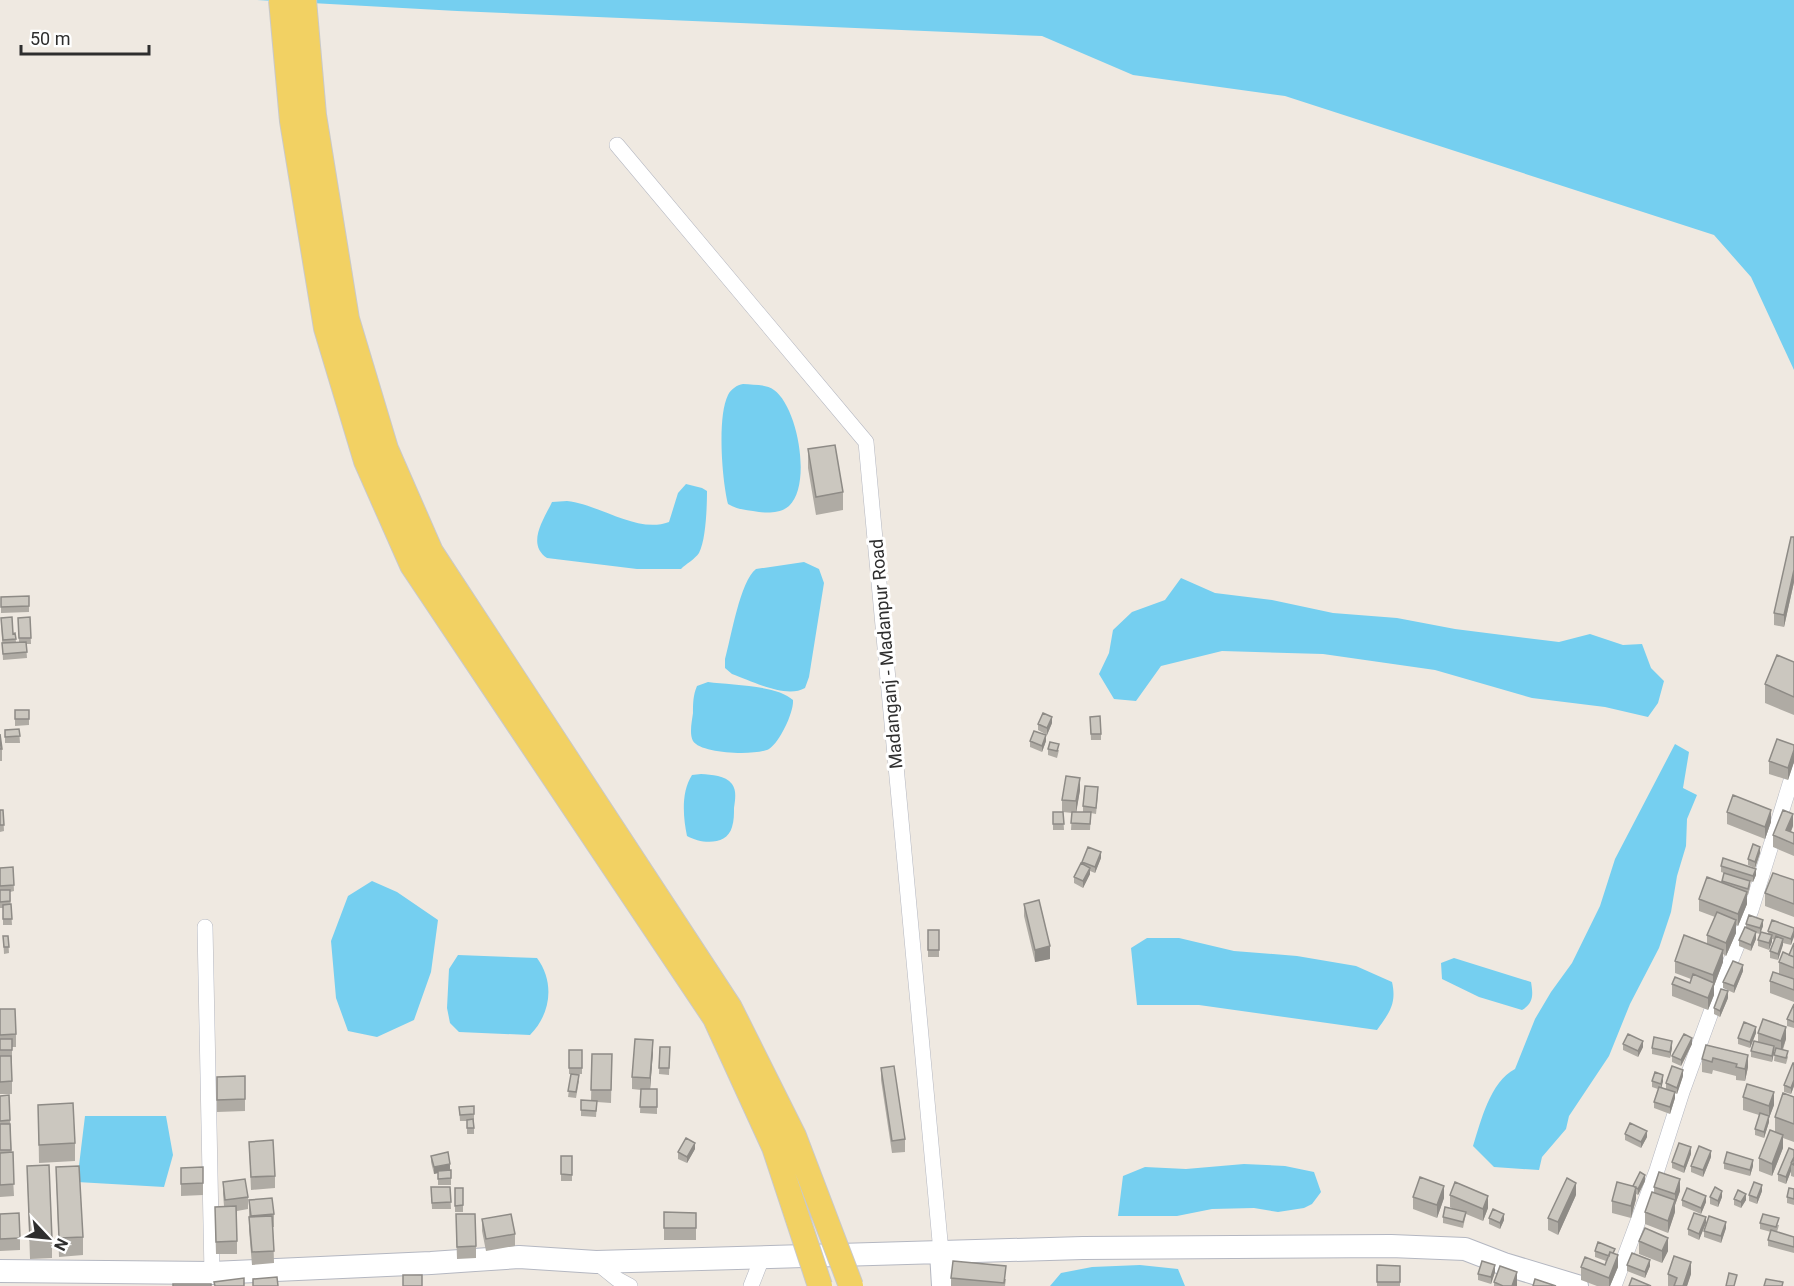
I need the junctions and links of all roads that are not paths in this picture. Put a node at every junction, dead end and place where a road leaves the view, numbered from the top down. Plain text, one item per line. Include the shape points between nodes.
1 (281, 0) edge
2 (304, 0) edge
3 (617, 145) dead end
4 (1794, 771) edge
5 (205, 927) dead end
6 (941, 1252) junction
7 (762, 1258) junction
8 (596, 1262) junction
9 (0, 1271) edge
10 (212, 1273) junction
11 (630, 1286) edge
12 (751, 1286) edge
13 (820, 1286) edge
14 (851, 1286) edge
15 (943, 1286) edge
16 (1577, 1286) edge
17 (1614, 1286) edge

1 - 13 main road, bridge via 292,121 326,328 366,461 412,565 715,1018 774,1147
2 - 14 main road, bridge via 314,115 347,319 386,449 431,552 730,1008 794,1136
3 - 6 street, Madanganj - Madanpur Road via 866,442
4 - 17 street via 1751,909
5 - 10 street
6 - 7 street
6 - 15 street
6 - 16 street via 1391,1246 1465,1249
7 - 8 street
7 - 12 street
8 - 10 street via 519,1257
8 - 11 street
9 - 10 street

